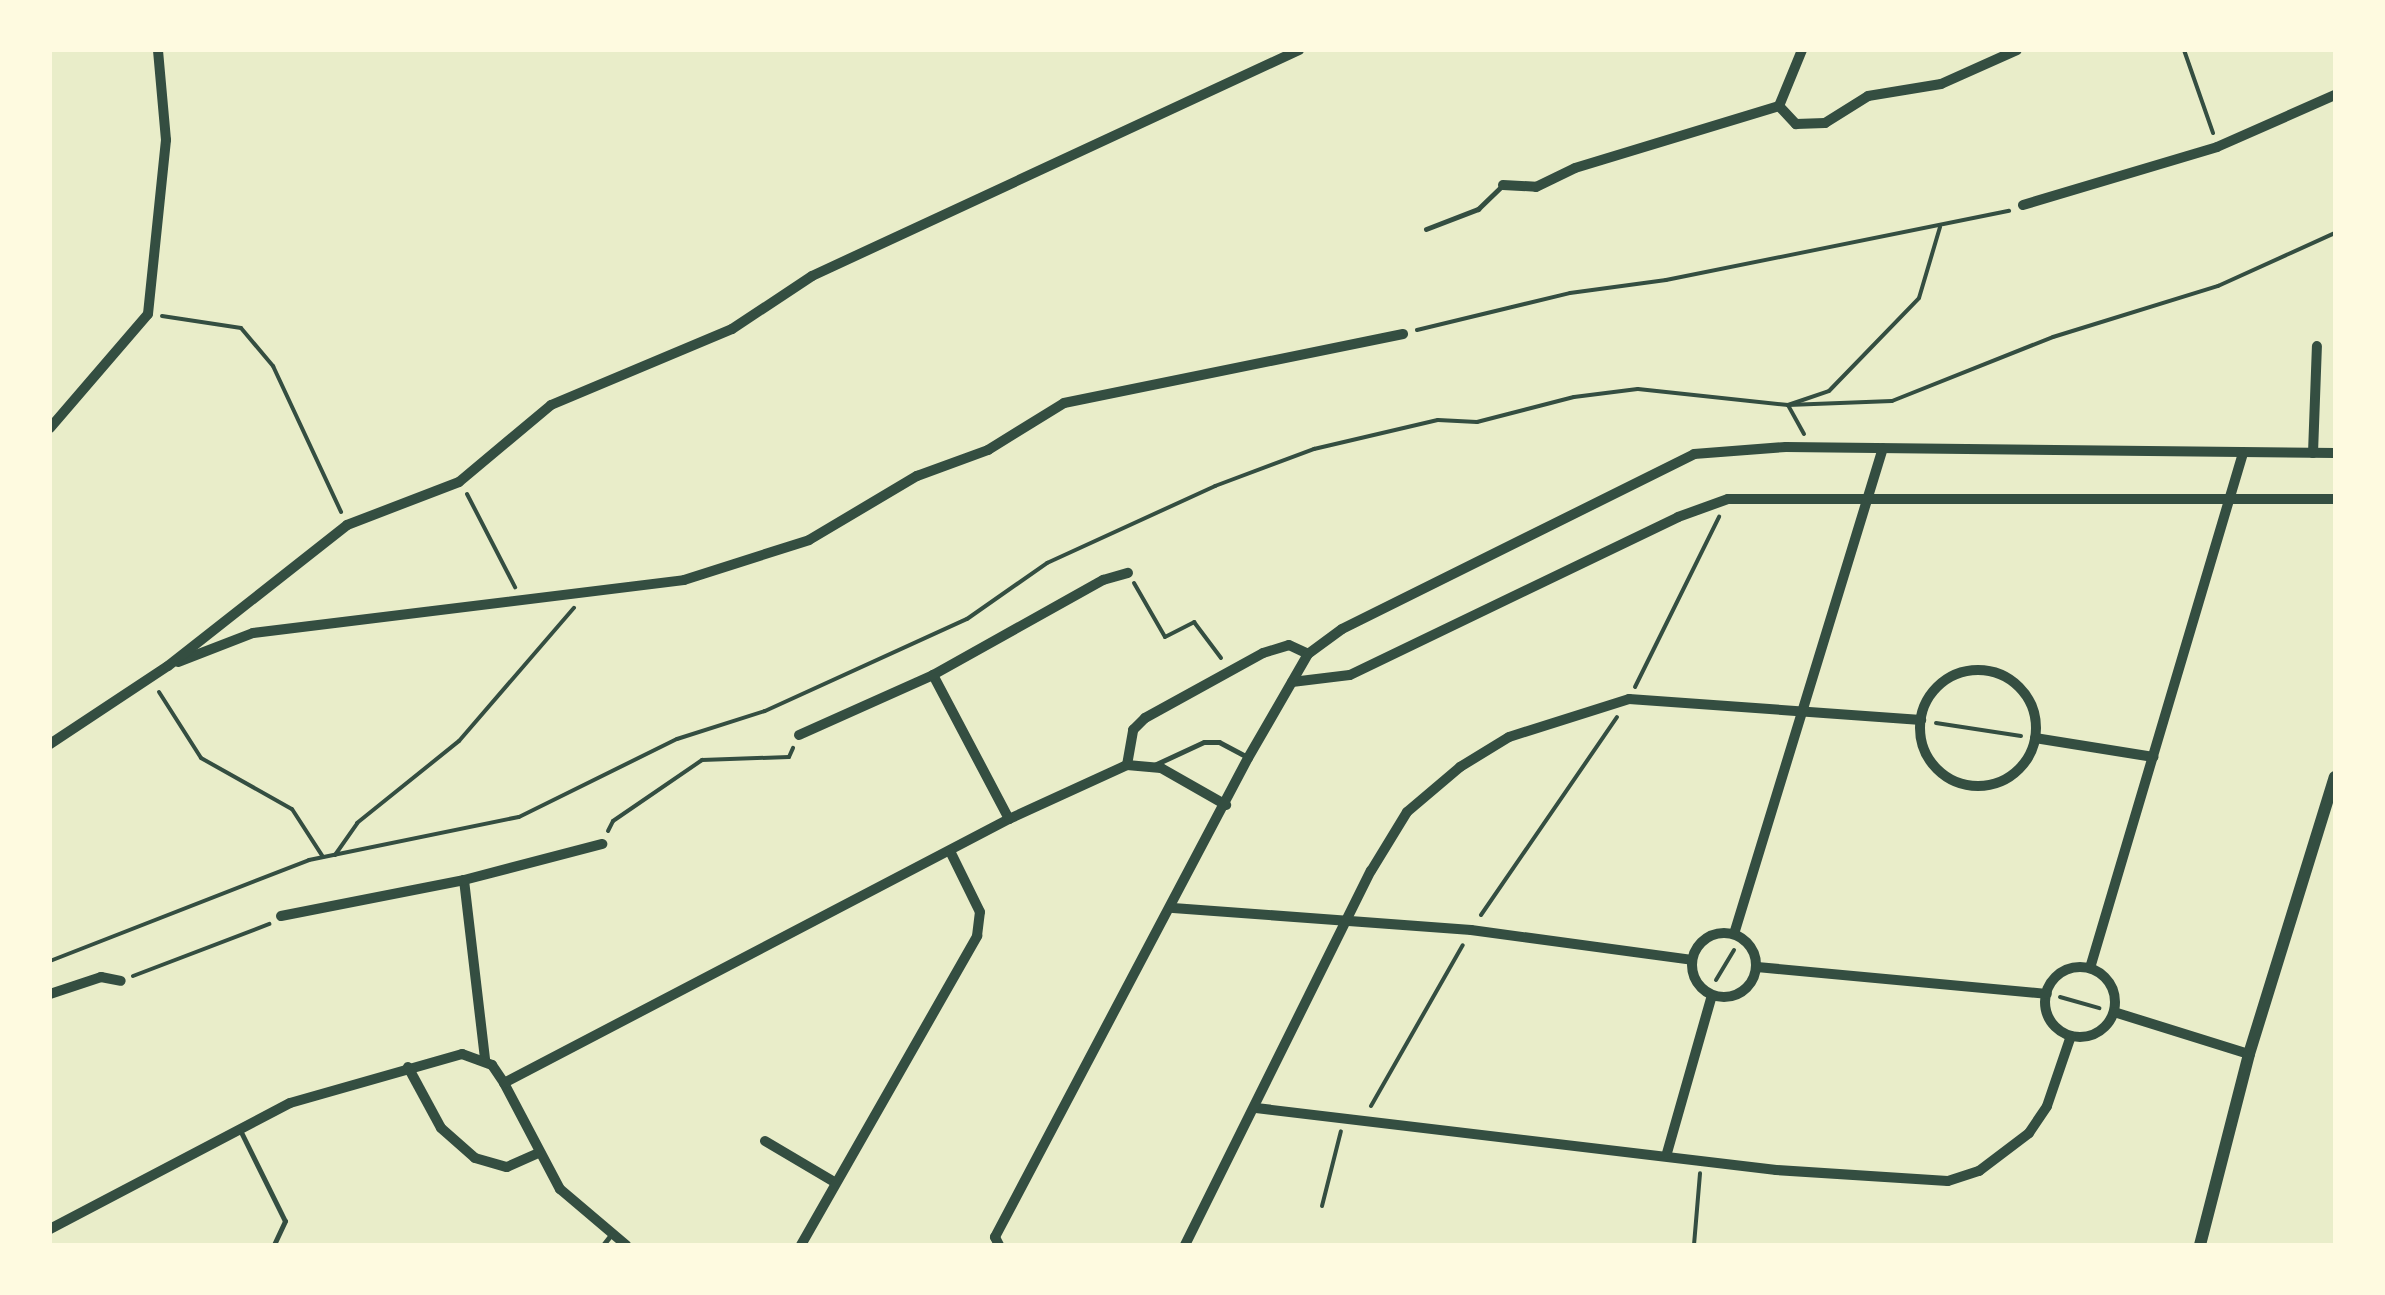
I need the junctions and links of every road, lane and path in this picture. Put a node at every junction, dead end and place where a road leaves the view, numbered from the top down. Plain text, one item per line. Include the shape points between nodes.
1 (158, 50) edge
2 (1300, 50) edge
3 (1802, 50) edge
4 (2017, 50) edge
5 (2184, 50) edge
6 (2335, 95) edge
7 (1779, 106) junction
8 (2217, 147) junction
9 (1503, 185) joint
10 (2023, 205) joint
11 (1940, 226) junction
12 (1426, 229) dead end
13 (2335, 233) edge
14 (148, 314) junction
15 (1403, 334) joint
16 (2318, 346) dead end
17 (1788, 405) junction
18 (50, 428) edge
19 (1812, 447) junction
20 (1882, 448) junction
21 (2243, 453) junction
22 (2313, 453) junction
23 (2335, 453) edge
24 (459, 482) junction
25 (1728, 499) junction
26 (1868, 499) junction
27 (2232, 499) junction
28 (2335, 500) edge
29 (348, 525) junction
30 (1128, 573) joint
31 (585, 595) junction
32 (520, 601) junction
33 (1308, 654) junction
34 (168, 666) junction
35 (1230, 670) junction
36 (933, 676) junction
37 (150, 677) junction
38 (1292, 682) junction
39 (1629, 700) junction
40 (1800, 711) junction
41 (1921, 720) junction
42 (799, 735) joint
43 (2036, 738) junction
44 (50, 744) edge
45 (2153, 757) junction
46 (1248, 758) junction
47 (1127, 765) junction
48 (1149, 767) junction
49 (2335, 777) edge
50 (1226, 805) junction
51 (1009, 819) junction
52 (602, 844) joint
53 (950, 851) junction
54 (335, 854) junction
55 (323, 857) junction
56 (464, 880) junction
57 (1173, 908) junction
58 (282, 916) joint
59 (1347, 921) junction
60 (1471, 930) junction
61 (1738, 935) junction
62 (1692, 960) junction
63 (50, 961) edge
64 (1757, 967) junction
65 (2090, 968) junction
66 (121, 980) joint
67 (50, 994) edge
68 (1710, 994) junction
69 (2046, 994) junction
70 (2114, 1012) junction
71 (2071, 1036) junction
72 (2250, 1054) junction
73 (484, 1060) junction
74 (408, 1066) junction
75 (504, 1083) junction
76 (1256, 1108) junction
77 (1343, 1122) junction
78 (1361, 1123) junction
79 (239, 1130) junction
80 (765, 1141) dead end
81 (540, 1153) junction
82 (1666, 1153) junction
83 (1702, 1158) junction
84 (836, 1183) junction
85 (1322, 1206) dead end
86 (50, 1229) edge
87 (606, 1241) edge
88 (274, 1245) edge
89 (626, 1245) edge
90 (801, 1245) edge
91 (999, 1245) edge
92 (1184, 1245) edge
93 (1694, 1245) edge
94 (2200, 1245) edge

1 - 14 street via 166,140
2 - 24 street via 812,276 732,330 551,405
3 - 7 street
4 - 7 street via 1941,84 1868,96 1824,124 1796,124
5 - 8 path
6 - 8 street
7 - 9 street via 1575,168 1536,187
8 - 10 street
9 - 12 lane via 1478,208
10 - 11 path via 1993,220
11 - 15 path via 1570,293
11 - 17 path via 1919,298 1829,391
13 - 17 path via 2218,286 2054,338 1892,401
14 - 18 street
14 - 29 path via 240,328 274,366
15 - 31 street via 1064,404 988,450 916,476 809,540 684,580
16 - 22 street
17 - 19 path
17 - 54 path via 1638,390 1574,396 1476,422 1438,420 1314,449 1215,486 1047,564 967,619 764,711 677,739 519,817
19 - 20 street
19 - 33 street via 1694,454 1342,628
20 - 21 street
20 - 26 street
21 - 22 street
21 - 27 street
22 - 23 street
24 - 29 street
24 - 32 path via 492,531
25 - 26 street
25 - 38 street via 1350,675
25 - 39 path
26 - 27 street
26 - 40 street
27 - 28 street
27 - 45 street
29 - 34 street
30 - 35 path via 1165,637 1194,622
30 - 36 street via 1102,580
31 - 32 street
31 - 54 path via 459,741 356,823
32 - 34 street via 253,633
33 - 35 street via 1289,645
33 - 38 street
34 - 37 street
35 - 47 street via 1145,718 1132,730
36 - 42 street
36 - 51 street
37 - 44 street
37 - 55 path via 201,758 292,809
38 - 46 street
39 - 40 street
39 - 59 street via 1509,738 1430,789 1407,812
39 - 60 path
40 - 41 street
40 - 61 street
41 - 43 path
41 - 43 street via 1933,764 1966,785 1984,786 2017,771
41 - 43 street via 1945,681 1988,671 2025,693
42 - 52 path via 788,757 702,760 614,821
43 - 45 street
45 - 65 street
46 - 48 lane via 1219,742 1204,742
46 - 50 street
47 - 48 street
47 - 51 street
48 - 50 street
49 - 72 street
50 - 57 street
51 - 53 street
52 - 56 street
53 - 75 street
53 - 84 street via 980,912 977,936
54 - 55 path
55 - 63 path
56 - 58 street
56 - 73 street
57 - 59 street
57 - 91 street via 995,1237
58 - 66 path
59 - 60 street
59 - 76 street
60 - 62 street
60 - 78 path
61 - 62 street via 1707,937
61 - 64 street
61 - 68 path
62 - 68 street via 1696,981
64 - 68 street via 1740,993
64 - 69 street
65 - 69 street via 2060,973
65 - 70 street via 2110,984
66 - 67 street via 101,977
68 - 82 street
69 - 70 path
69 - 71 street via 2050,1020
70 - 71 street via 2101,1030
70 - 72 street
71 - 83 street via 2048,1106 2029,1133 1991,1164 1948,1181 1913,1183
72 - 94 street
73 - 74 street via 462,1054
73 - 75 street
74 - 79 street via 290,1104
74 - 81 street via 441,1128 467,1153 507,1167
75 - 81 street
76 - 77 street
76 - 92 street
77 - 78 street
77 - 85 path
78 - 82 street
79 - 86 street
79 - 88 lane via 284,1222
80 - 84 street
81 - 87 street via 560,1189
82 - 83 street
83 - 93 path
84 - 90 street
87 - 89 street

